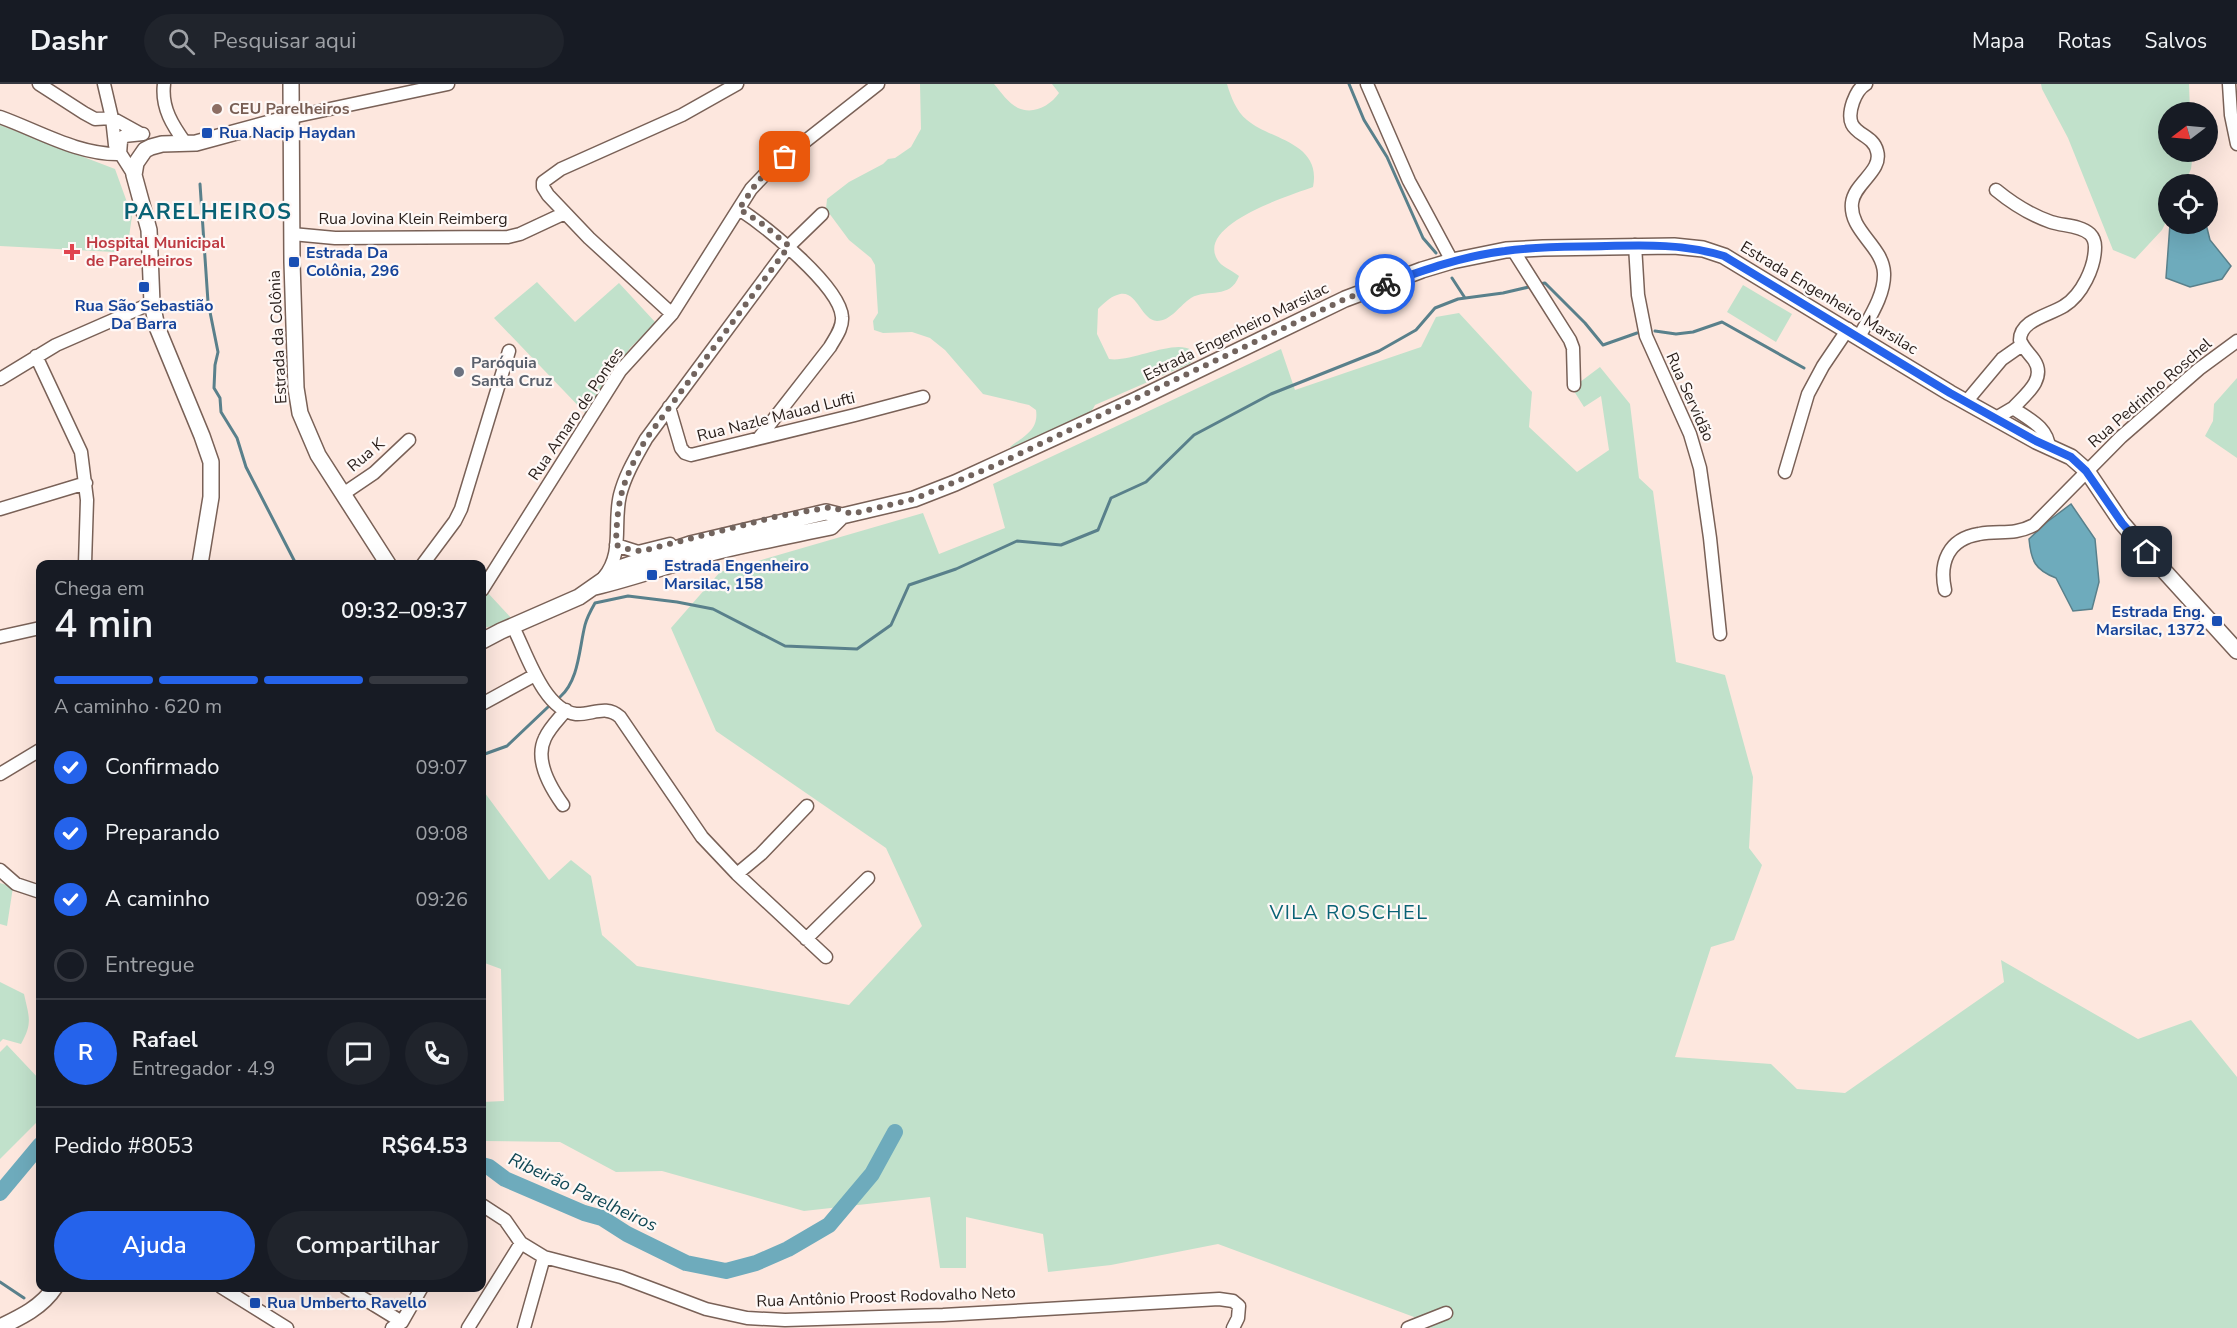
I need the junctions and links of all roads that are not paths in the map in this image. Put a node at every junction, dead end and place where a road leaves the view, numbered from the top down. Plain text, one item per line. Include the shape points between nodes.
1 (39, 84) edge
2 (104, 84) edge
3 (164, 84) edge
4 (291, 84) edge
5 (448, 84) edge
6 (737, 84) edge
7 (878, 84) edge
8 (1367, 84) edge
9 (1866, 84) edge
10 (2229, 84) edge
11 (0, 117) edge
12 (292, 117) junction
13 (112, 118) junction
14 (143, 135) junction
15 (162, 144) junction
16 (186, 144) junction
17 (2237, 144) edge
18 (120, 154) junction
19 (134, 175) junction
20 (1996, 190) dead end
21 (739, 209) junction
22 (565, 213) junction
23 (822, 214) dead end
24 (292, 234) junction
25 (1635, 245) junction
26 (789, 246) junction
27 (1513, 250) junction
28 (1452, 261) junction
29 (152, 303) junction
30 (672, 314) junction
31 (1854, 333) junction
32 (2237, 341) edge
33 (2022, 345) junction
34 (509, 351) dead end
35 (36, 356) junction
36 (0, 379) edge
37 (1574, 386) dead end
38 (923, 397) dead end
39 (1966, 402) junction
40 (669, 407) junction
41 (2013, 408) junction
42 (1996, 418) junction
43 (759, 438) junction
44 (409, 440) dead end
45 (2049, 448) junction
46 (2086, 471) junction
47 (1785, 472) dead end
48 (86, 483) junction
49 (343, 494) junction
50 (0, 509) edge
51 (85, 560) edge
52 (201, 560) edge
53 (385, 560) edge
54 (429, 560) edge
55 (631, 562) junction
56 (486, 584) edge
57 (1945, 590) dead end
58 (36, 629) edge
59 (507, 629) junction
60 (486, 631) edge
61 (1720, 634) dead end
62 (0, 637) edge
63 (486, 639) edge
64 (2237, 651) edge
65 (535, 675) junction
66 (486, 702) edge
67 (566, 710) junction
68 (36, 752) edge
69 (0, 774) edge
70 (563, 805) dead end
71 (807, 806) dead end
72 (0, 870) edge
73 (737, 874) junction
74 (868, 879) dead end
75 (36, 891) edge
76 (806, 939) junction
77 (826, 957) dead end
78 (486, 1208) edge
79 (521, 1243) junction
80 (544, 1257) junction
81 (487, 1286) edge
82 (51, 1292) edge
83 (62, 1292) edge
84 (229, 1292) edge
85 (352, 1292) edge
86 (419, 1292) edge
87 (484, 1292) edge
88 (1446, 1313) dead end
89 (783, 1324) edge
90 (397, 1325) edge
91 (0, 1327) edge
92 (18, 1328) edge
93 (286, 1328) edge
94 (468, 1328) edge
95 (524, 1328) edge
96 (1233, 1328) edge
97 (1408, 1328) edge

1 - 13 street via 95,119
2 - 13 street
3 - 16 street via 166,109
4 - 12 main road, Estrada da Colônia
5 - 12 street
6 - 22 street via 689,111 561,169 543,182 548,195
7 - 21 street, Rua Amaro de Pontes via 770,168
8 - 28 street via 1413,190
9 - 31 street via 1855,96 1850,115 1854,128 1875,146 1878,159 1857,190 1852,209 1880,257 1884,273 1879,297
10 - 17 street via 2230,115
11 - 18 street via 75,147
12 - 16 main road
12 - 24 main road, Estrada da Colônia
13 - 14 street
13 - 18 street
14 - 15 street
14 - 18 street via 124,136
15 - 16 main road
15 - 19 main road via 145,150 136,163
18 - 19 street
19 - 29 main road via 148,224
20 - 33 street via 2031,214 2084,230 2096,248 2077,294 2063,307 2025,327 2019,336
21 - 26 street
21 - 30 street, Rua Amaro de Pontes
22 - 24 street, Rua Jovina Klein Reimberg via 508,237 335,238
22 - 30 street
23 - 26 street
24 - 49 main road, Estrada da Colônia via 300,413 318,454
25 - 27 main road, Estrada Engenheiro Marsilac
25 - 31 main road, Estrada Engenheiro Marsilac via 1703,249 1724,256
25 - 61 street, Rua Servidão via 1638,295 1646,336 1690,434 1700,468
26 - 40 street
26 - 43 street via 832,294 840,307 842,324 830,346
27 - 28 main road, Estrada Engenheiro Marsilac
27 - 37 street via 1570,339
28 - 55 main road, Estrada Engenheiro Marsilac via 1345,299 1125,405 914,499 847,515 826,512
29 - 35 street
29 - 52 main road via 157,327 210,462 211,497
30 - 56 street, Rua Amaro de Pontes via 620,371
31 - 39 main road, Estrada Engenheiro Marsilac
31 - 47 street via 1823,366 1808,394
32 - 46 street, Rua Pedrinho Roschel via 2185,381
33 - 39 street via 2002,359
33 - 41 street via 2035,362 2038,376 2036,384
34 - 54 street via 461,508
35 - 36 street
35 - 48 street via 75,436
38 - 43 street, Rua Nazle Mauad Lufti
39 - 42 main road, Estrada Engenheiro Marsilac
40 - 43 street, Rua Nazle Mauad Lufti via 677,440 685,453
40 - 55 street via 646,439 620,493 617,511
41 - 42 street
41 - 45 street via 2044,430
42 - 45 main road, Estrada Engenheiro Marsilac
44 - 49 street, Rua K via 374,473
45 - 46 main road, Estrada Engenheiro Marsilac via 2071,457
46 - 57 street, Rua Pedrinho Roschel via 2034,525 2023,531 1981,533 1959,542 1943,564
46 - 64 main road, Estrada Engenheiro Marsilac via 2128,530
48 - 50 street
48 - 51 street
49 - 53 main road, Estrada da Colônia
55 - 59 main road, Estrada Engenheiro Marsilac via 579,597
58 - 62 street
59 - 60 main road, Estrada Engenheiro Marsilac
59 - 63 main road, Estrada Engenheiro Marsilac
59 - 65 street
65 - 66 street
65 - 67 street via 553,700
67 - 70 street via 545,737 541,753 545,773
67 - 73 street via 577,714 605,710 620,717 692,824
68 - 69 street
71 - 73 street
72 - 75 street via 16,884
73 - 76 street
74 - 76 street
76 - 77 street
78 - 79 street via 505,1220
79 - 80 street, Rua Antônio Proost Rodovalho Neto
79 - 81 street
80 - 89 street, Rua Antônio Proost Rodovalho Neto via 621,1277 706,1309
80 - 95 street
82 - 91 main road via 31,1311
83 - 92 main road via 54,1304
84 - 93 street
85 - 90 street
86 - 90 street
87 - 94 street
88 - 97 street
89 - 96 street, Rua Antônio Proost Rodovalho Neto via 1219,1299 1239,1306

